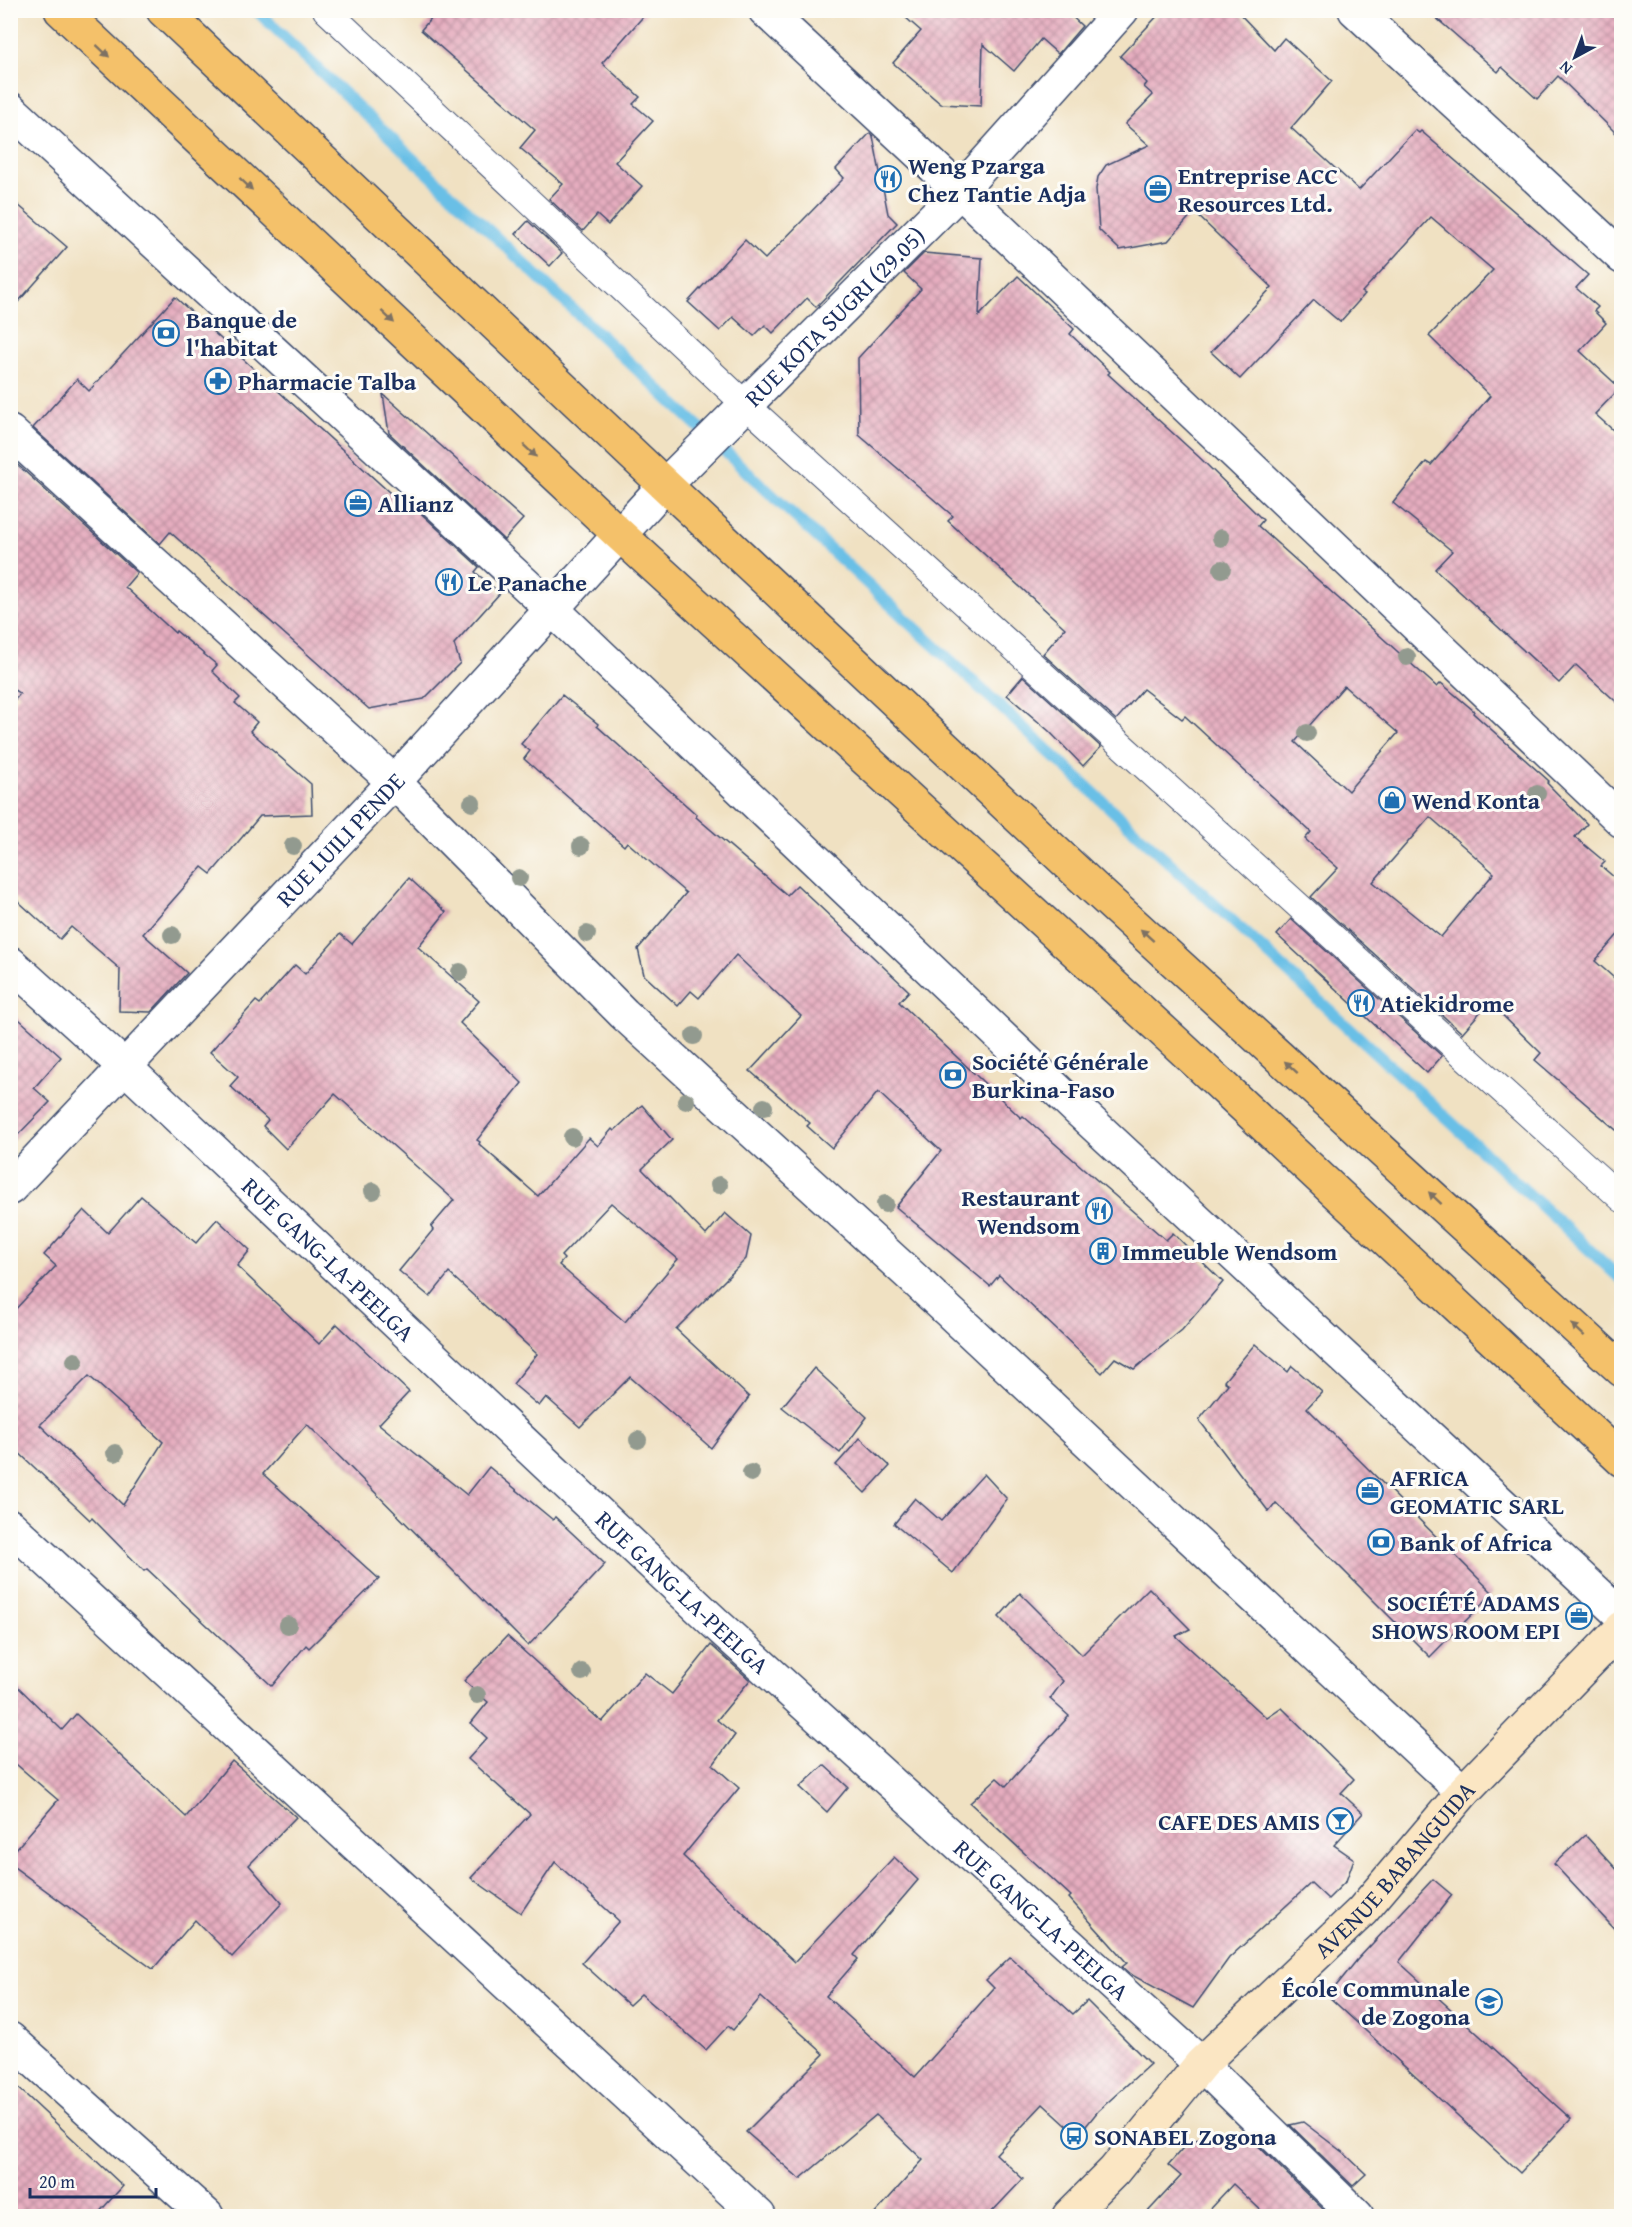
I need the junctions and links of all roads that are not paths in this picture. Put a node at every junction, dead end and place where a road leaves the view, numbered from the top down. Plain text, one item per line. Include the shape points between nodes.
1 (61, 10) edge
2 (163, 10) edge
3 (326, 10) edge
4 (765, 10) edge
5 (1122, 10) edge
6 (1355, 10) edge
7 (10, 109) edge
8 (960, 191) junction
9 (1622, 257) edge
10 (747, 406) junction
11 (10, 432) edge
12 (665, 485) junction
13 (619, 534) junction
14 (551, 608) junction
15 (393, 782) junction
16 (1622, 821) edge
17 (10, 963) edge
18 (124, 1067) junction
19 (10, 1188) edge
20 (1622, 1199) edge
21 (1622, 1370) edge
22 (1622, 1460) edge
23 (10, 1526) edge
24 (1622, 1616) edge
25 (1622, 1628) edge
26 (1463, 1792) junction
27 (10, 2039) edge
28 (1201, 2064) junction
29 (207, 2217) edge
30 (759, 2217) edge
31 (1069, 2217) edge
32 (1357, 2217) edge

1 -> 13 main road
2 - 12 main road
3 - 10 lane
4 - 8 street
5 - 8 street, RUE KOTA SUGRI (29.05)
6 - 9 street
7 - 14 street
8 - 10 street, RUE KOTA SUGRI (29.05)
8 - 16 street
10 - 12 street, RUE KOTA SUGRI (29.05)
10 - 20 lane
11 - 15 street
12 - 13 street, RUE LUILI PENDE
21 -> 12 main road via 1093,887
13 - 14 street, RUE LUILI PENDE
13 - 22 main road via 1175,1042
14 - 15 street, RUE LUILI PENDE
14 - 24 street via 1076,1108
15 - 18 street, RUE LUILI PENDE
15 - 26 street via 624,1014 911,1276
17 - 18 street, RUE GANG-LA-PEELGA
18 - 19 street, RUE LUILI PENDE
18 - 28 street, RUE GANG-LA-PEELGA via 714,1622
23 - 30 street
25 - 26 street, AVENUE BABANGUIDA
26 - 28 street, AVENUE BABANGUIDA via 1362,1911
27 - 29 street
28 - 31 street, AVENUE BABANGUIDA via 1114,2171
28 - 32 street, RUE GANG-LA-PEELGA

